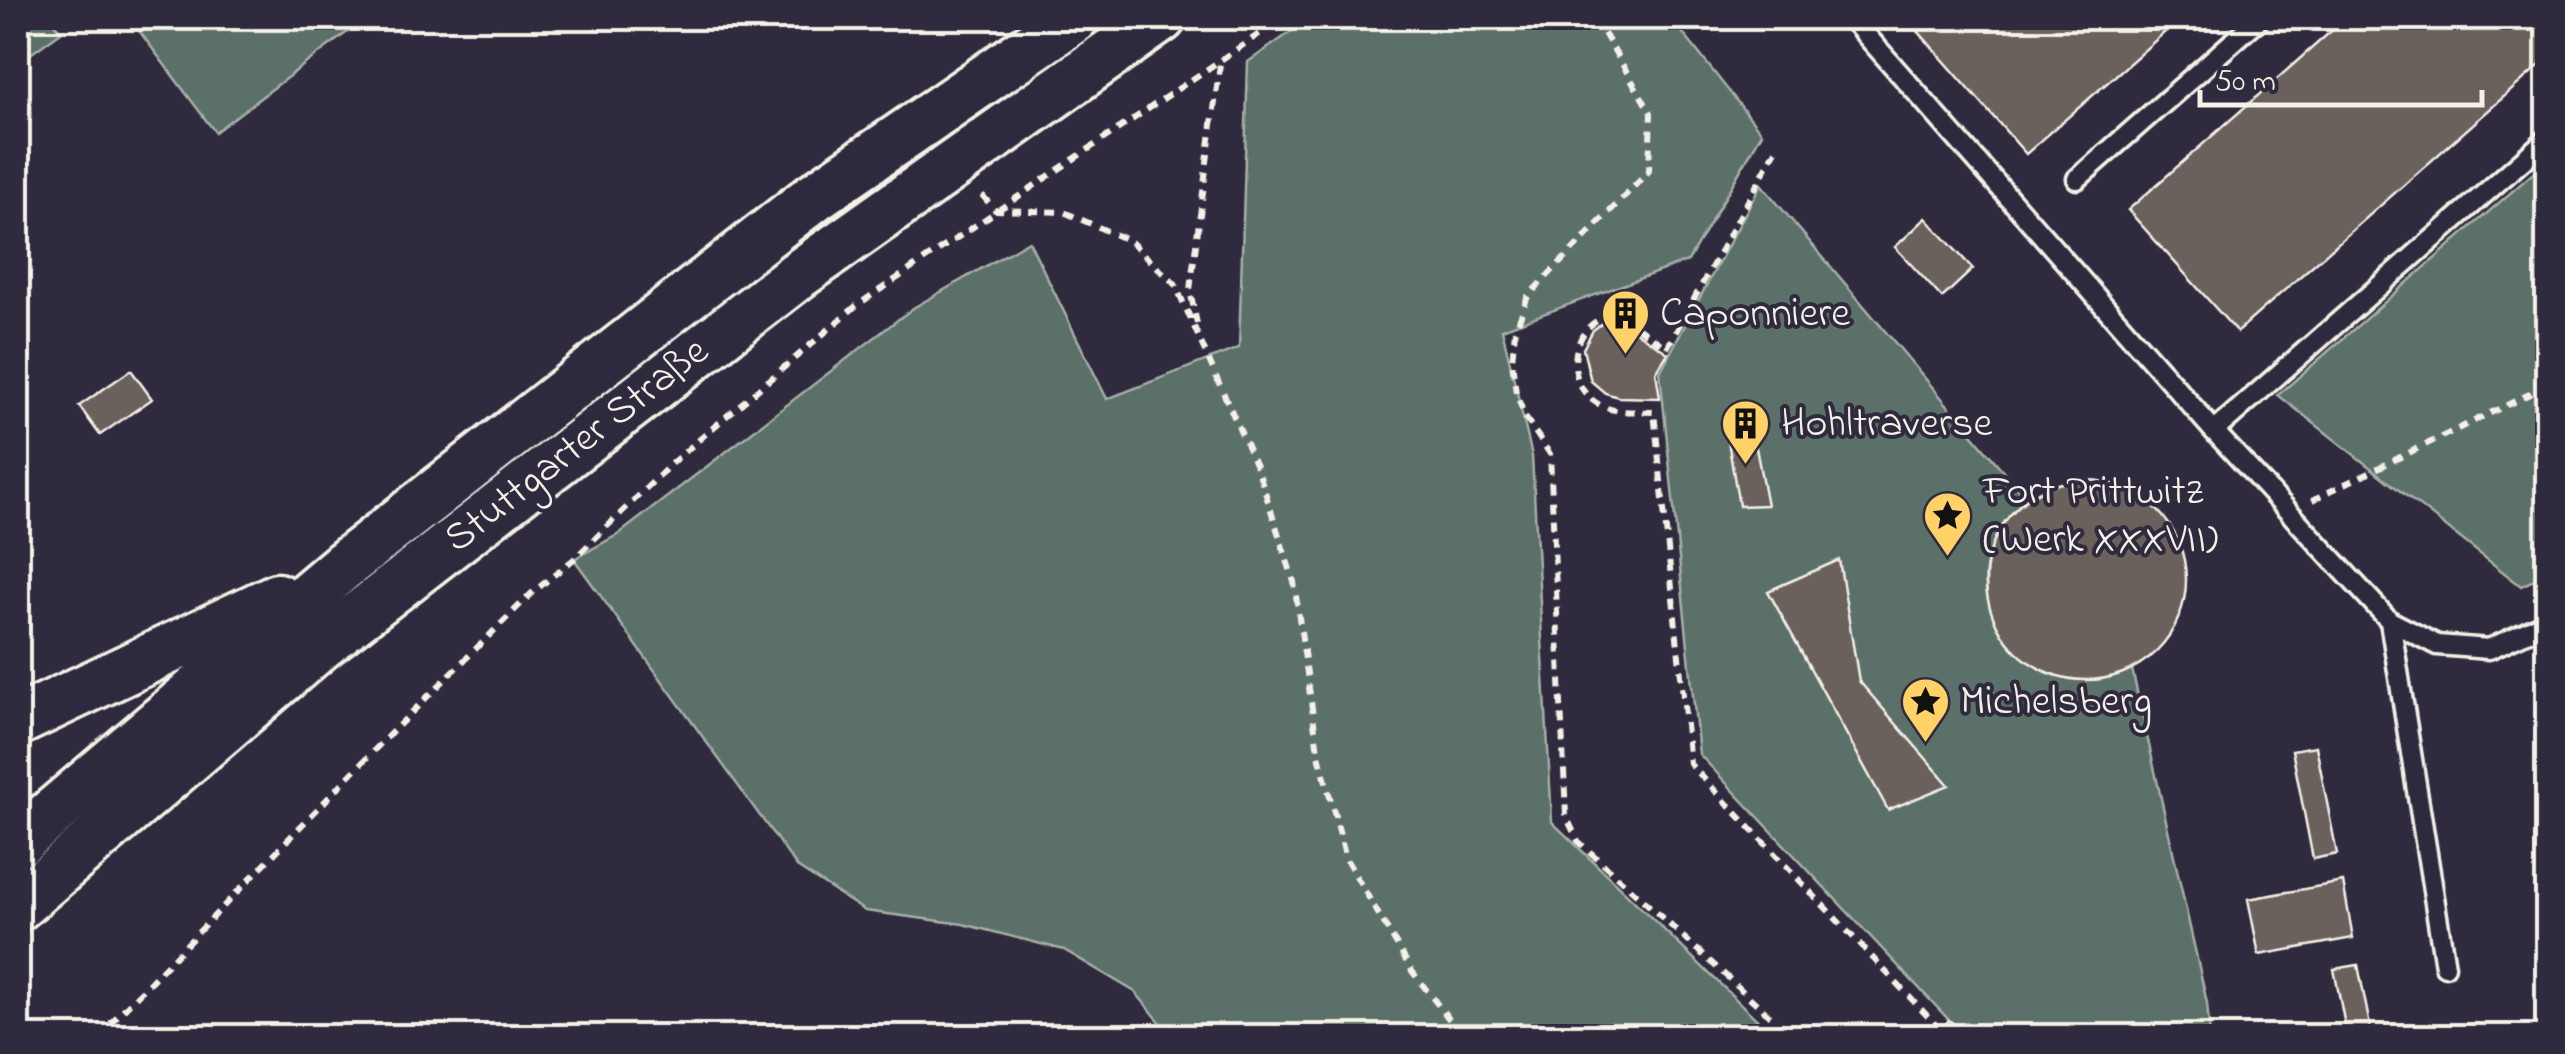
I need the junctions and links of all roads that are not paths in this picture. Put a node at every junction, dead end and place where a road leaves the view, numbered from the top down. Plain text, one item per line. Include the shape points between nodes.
1 (1074, 18) edge
2 (1161, 18) edge
3 (1850, 18) edge
4 (2260, 18) edge
5 (2548, 138) edge
6 (2076, 180) dead end
7 (2214, 430) junction
8 (343, 566) junction
9 (2390, 622) junction
10 (2548, 622) edge
11 (18, 721) edge
12 (18, 842) edge
13 (18, 906) edge
14 (2445, 966) dead end

1 - 8 main road, Stuttgarter Straße via 814,198
2 - 13 main road, Stuttgarter Straße via 798,274 321,645
3 - 7 lane
4 - 6 lane
5 - 7 lane
7 - 9 lane
8 - 11 main road
8 - 12 main road, Stuttgarter Straße
9 - 10 lane via 2437,645 2489,649
9 - 14 lane

